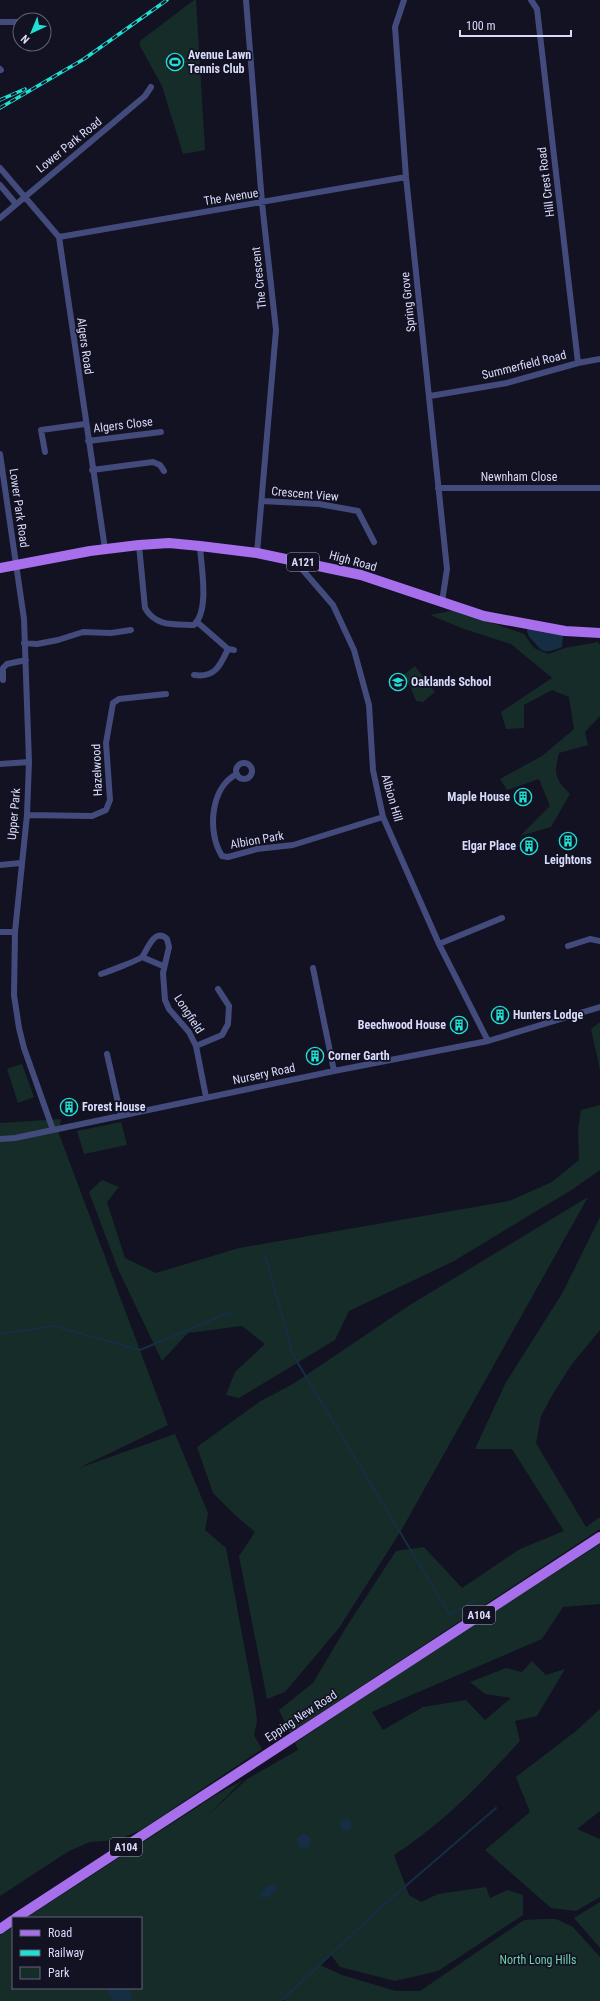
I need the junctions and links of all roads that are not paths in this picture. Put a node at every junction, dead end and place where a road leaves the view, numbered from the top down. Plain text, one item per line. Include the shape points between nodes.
1 (246, 0) edge
2 (404, 0) edge
3 (531, 0) edge
4 (0, 22) edge
5 (12, 22) edge
6 (151, 88) dead end
7 (0, 168) edge
8 (406, 178) junction
9 (0, 186) edge
10 (24, 196) junction
11 (262, 203) junction
12 (16, 204) junction
13 (0, 218) edge
14 (59, 237) junction
15 (600, 359) edge
16 (578, 363) junction
17 (430, 396) junction
18 (85, 424) junction
19 (161, 432) dead end
20 (88, 441) junction
21 (45, 452) dead end
22 (0, 454) edge
23 (92, 470) junction
24 (164, 471) dead end
25 (438, 488) junction
26 (600, 488) edge
27 (262, 501) junction
28 (374, 542) dead end
29 (139, 545) junction
30 (200, 546) junction
31 (105, 549) junction
32 (257, 553) junction
33 (295, 560) junction
34 (16, 565) junction
35 (0, 568) edge
36 (442, 602) junction
37 (197, 622) junction
38 (131, 630) dead end
39 (600, 633) edge
40 (24, 643) junction
41 (26, 660) junction
42 (194, 674) dead end
43 (3, 680) dead end
44 (166, 694) dead end
45 (29, 762) junction
46 (0, 764) edge
47 (237, 774) dead end
48 (27, 815) junction
49 (383, 817) junction
50 (21, 863) junction
51 (0, 865) edge
52 (502, 918) dead end
53 (0, 932) edge
54 (15, 932) junction
55 (600, 941) edge
56 (439, 944) junction
57 (568, 946) dead end
58 (142, 957) junction
59 (163, 966) junction
60 (313, 968) dead end
61 (101, 974) dead end
62 (218, 989) dead end
63 (600, 1007) edge
64 (488, 1041) junction
65 (196, 1046) junction
66 (107, 1054) dead end
67 (334, 1071) junction
68 (206, 1097) junction
69 (121, 1116) junction
70 (53, 1130) junction
71 (0, 1139) edge
72 (600, 1537) edge
73 (18, 1917) edge
74 (12, 1921) edge
75 (0, 1929) edge

1 - 11 street, The Crescent
2 - 8 street, Spring Grove via 395,27
3 - 16 street, Hill Crest Road via 537,9
4 - 5 street
6 - 10 street, Lower Park Road via 139,101
7 - 10 street
8 - 11 street, The Avenue
8 - 17 street, Spring Grove
9 - 12 street
10 - 12 street, Lower Park Road
10 - 14 street
11 - 14 street, The Avenue
11 - 27 street, The Crescent via 276,330
12 - 13 street, Lower Park Road
14 - 18 street, Algers Road
15 - 16 street, Summerfield Road
16 - 17 street, Summerfield Road via 507,383
17 - 25 street, Spring Grove
18 - 20 street, Algers Road
18 - 21 street via 41,430
19 - 20 street, Algers Close
20 - 23 street, Algers Road
22 - 34 street, Lower Park Road
23 - 24 street via 153,462 160,465
23 - 31 street, Algers Road
25 - 26 street, Newnham Close
25 - 36 street, Spring Grove via 447,569
27 - 28 street, Crescent View via 319,504 358,511
27 - 32 street, The Crescent
29 - 30 main road, High Road / A121 via 169,543
29 - 31 main road, High Road / A121
29 - 37 street via 145,608 150,616 168,624 194,625
30 - 32 main road, High Road / A121
30 - 37 street via 204,604
31 - 34 main road, High Road / A121
32 - 33 main road, High Road / A121
33 - 36 main road, High Road / A121 via 361,575
33 - 49 street, Albion Hill via 296,565 333,605 354,650 369,705 372,770
34 - 35 main road, High Road / A121
34 - 40 street, Upper Park via 24,619
36 - 39 main road, High Road / A121 via 484,616 528,625
37 - 42 street via 231,649 219,668 205,676
38 - 40 street via 111,633 83,632 58,640
40 - 41 street, Upper Park
41 - 43 street via 7,664 3,668
41 - 45 street, Upper Park
44 - 48 street, Hazelwood via 119,699 112,703 106,743 110,800 106,810 92,816
45 - 46 street
45 - 48 street, Upper Park
47 - 49 street, Albion Park via 222,788 216,798 214,832 222,856 293,845
48 - 50 street, Upper Park
49 - 56 street, Albion Hill
50 - 51 street
50 - 54 street, Upper Park
52 - 56 street
53 - 54 street
54 - 70 street, Upper Park via 14,995 19,1028
55 - 57 street via 590,939
56 - 64 street, Albion Hill
58 - 59 street
58 - 59 street, Longfield via 155,938 165,937 169,941 169,947
58 - 61 street
59 - 65 street, Longfield via 165,1000 169,1009 189,1032
60 - 67 street
62 - 65 street via 229,1006 228,1024 222,1035
63 - 64 street, Nursery Road
64 - 67 street, Nursery Road
65 - 68 street, Longfield
66 - 69 street
67 - 68 street, Nursery Road
68 - 69 street, Nursery Road
69 - 70 street, Nursery Road
70 - 71 street, Nursery Road
72 - 73 main road, Epping New Road / A104
74 - 75 main road

